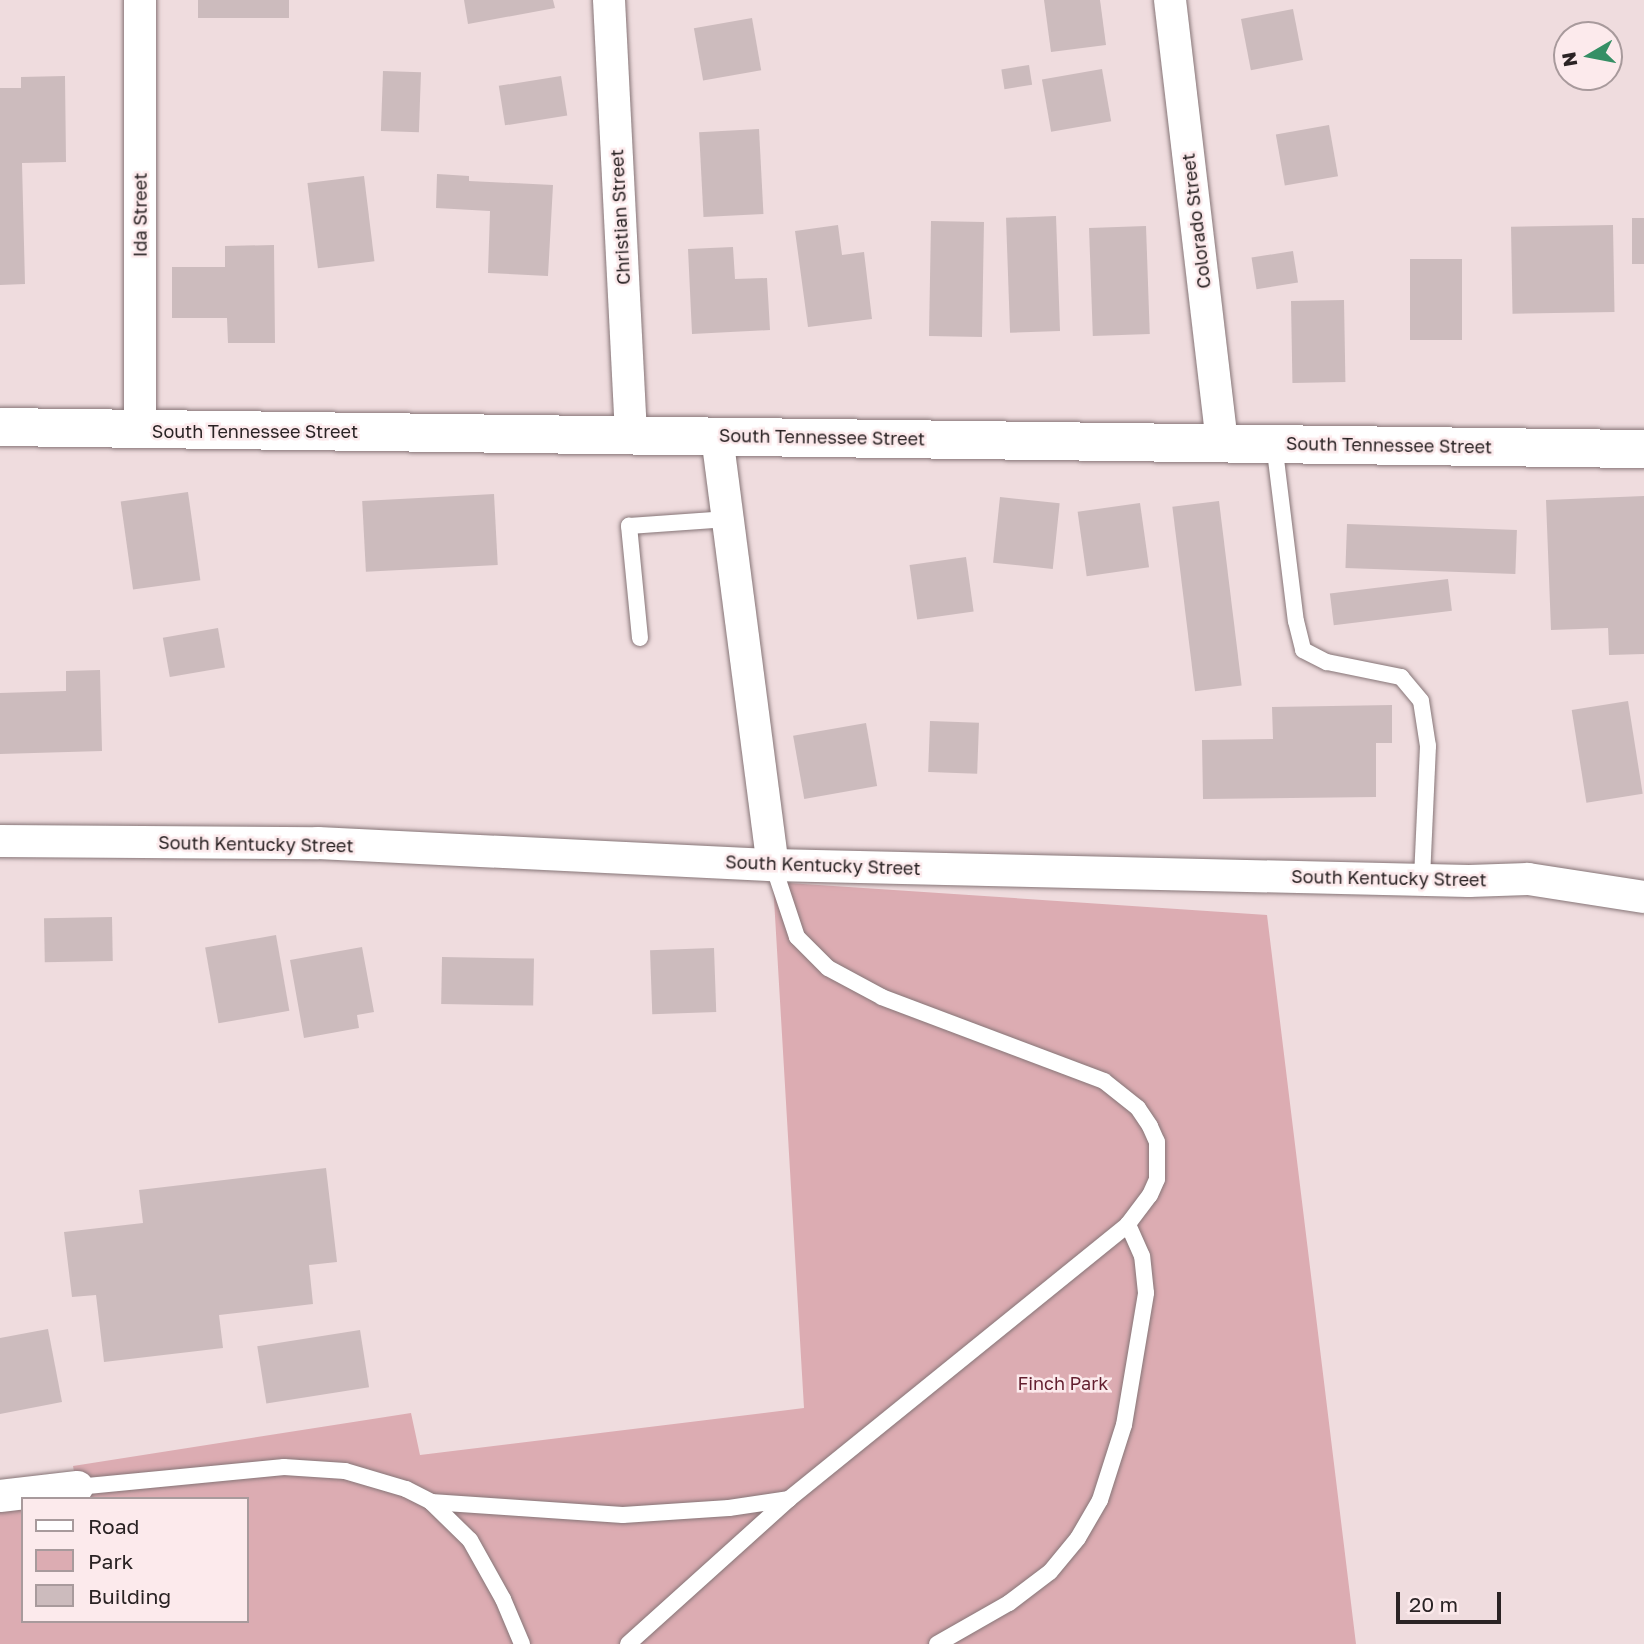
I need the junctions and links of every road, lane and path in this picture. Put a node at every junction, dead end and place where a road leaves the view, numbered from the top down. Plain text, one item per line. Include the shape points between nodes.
1 (140, 0) edge
2 (609, 0) edge
3 (1170, 0) edge
4 (0, 427) edge
5 (140, 430) junction
6 (631, 434) junction
7 (717, 436) junction
8 (1222, 442) junction
9 (1274, 443) junction
10 (1644, 449) edge
11 (728, 519) junction
12 (640, 638) dead end
13 (0, 841) edge
14 (774, 865) junction
15 (1422, 879) junction
16 (1644, 897) edge
17 (1128, 1224) junction
18 (77, 1487) joint
19 (0, 1496) edge
20 (789, 1499) junction
21 (431, 1502) junction
22 (522, 1644) edge
23 (628, 1644) edge
24 (937, 1644) edge

1 - 5 street, Ida Street
2 - 6 street, Christian Street
3 - 8 street, Colorado Street
4 - 5 street, South Tennessee Street
5 - 6 street, South Tennessee Street
6 - 7 street, South Tennessee Street
7 - 8 street, South Tennessee Street
7 - 11 street
8 - 9 street, South Tennessee Street
9 - 10 street, South Tennessee Street
9 - 15 lane via 1303,650 1327,662 1401,677 1421,701 1428,746
11 - 12 lane via 629,526
11 - 14 street
13 - 14 street, South Kentucky Street via 317,843
14 - 15 street, South Kentucky Street
14 - 17 lane via 797,937 828,968 893,1002 1080,1069 1138,1108 1150,1126 1159,1159 1150,1195
15 - 16 street, South Kentucky Street via 1528,879
17 - 20 lane
17 - 24 lane via 1142,1256 1146,1293 1124,1426 1100,1500 1078,1538 1050,1572 1009,1603
18 - 19 street
18 - 21 lane via 251,1469 313,1468 376,1478
20 - 21 lane via 622,1515
20 - 23 lane
21 - 22 lane via 470,1540

